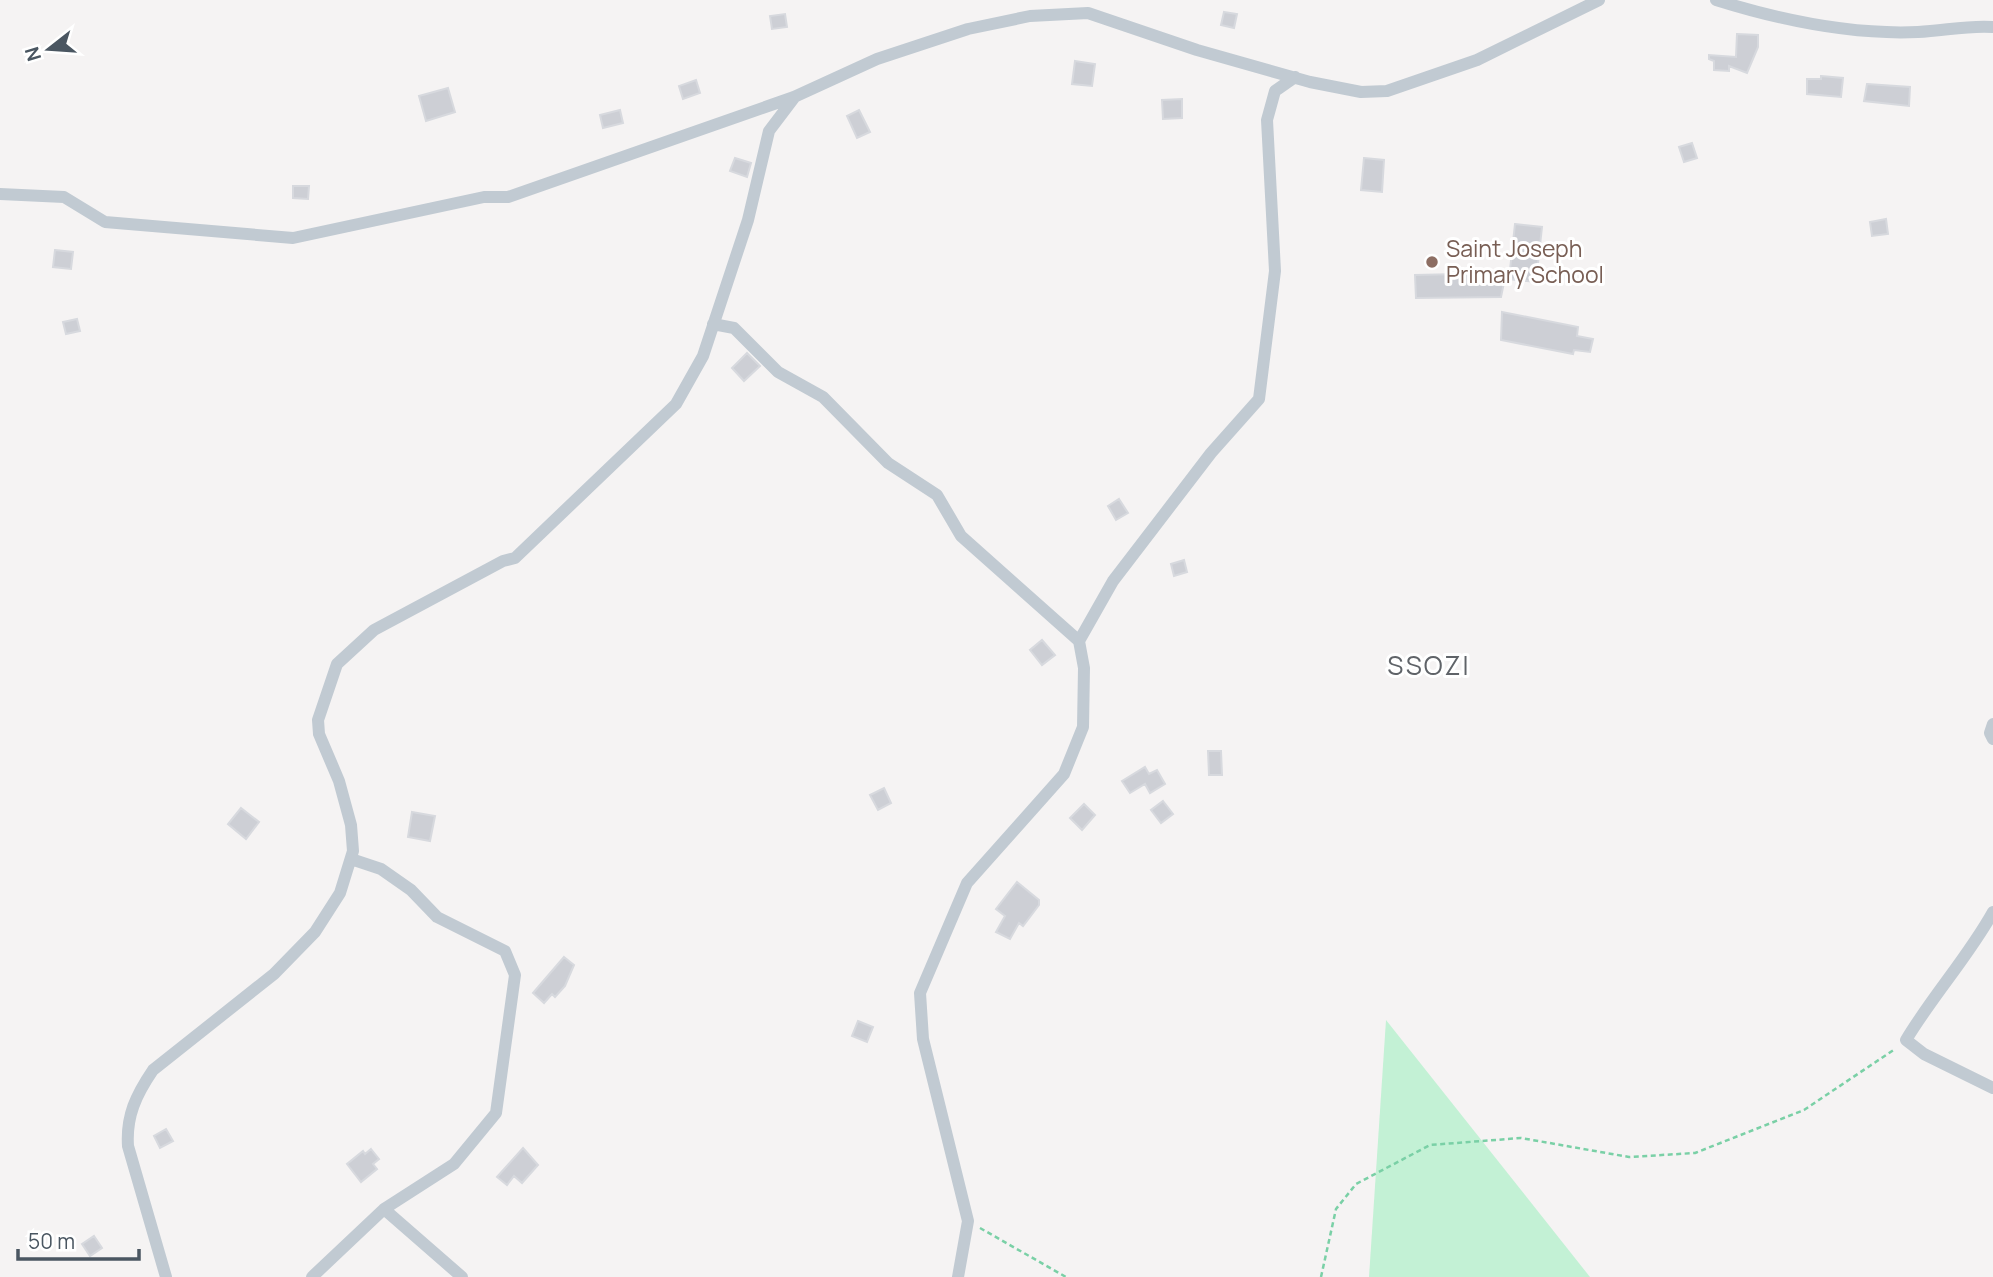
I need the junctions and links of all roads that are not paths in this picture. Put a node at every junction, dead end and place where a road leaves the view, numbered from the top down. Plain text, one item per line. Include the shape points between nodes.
1 (1599, 0) edge
2 (1716, 0) edge
3 (1993, 27) edge
4 (1295, 77) junction
5 (794, 97) junction
6 (0, 194) edge
7 (713, 324) junction
8 (1079, 641) junction
9 (1993, 724) edge
10 (1993, 739) edge
11 (351, 859) junction
12 (1993, 912) edge
13 (1993, 1088) edge
14 (383, 1209) junction
15 (166, 1277) edge
16 (312, 1277) edge
17 (462, 1277) edge
18 (958, 1277) edge

1 - 4 street via 1477,60 1387,91 1361,92
2 - 3 street via 1792,20 1857,28 1920,32 1952,26
4 - 5 street via 1088,13 1030,16 968,29 863,64
4 - 8 street via 1275,91 1267,120 1275,271 1259,399 1211,453 1113,581
5 - 6 street via 508,197 484,197 293,238 105,222 64,197
5 - 7 street via 762,148 748,220
7 - 8 street via 734,328 778,372 823,397 888,463 937,495 961,536
7 - 11 street via 703,356 676,404 522,552 374,630 337,664 318,720 319,734 340,781 351,825
8 - 18 street via 1084,668 1083,727 1064,774 967,883 920,993 923,1038 968,1221
9 - 10 street
11 - 14 street via 381,869 411,890 437,917 505,951 515,975 496,1114 454,1164
11 - 15 street via 340,893 315,932 274,974 153,1070 136,1099 127,1124 128,1146
12 - 13 street via 1906,1040 1924,1054
14 - 16 street
14 - 17 street

